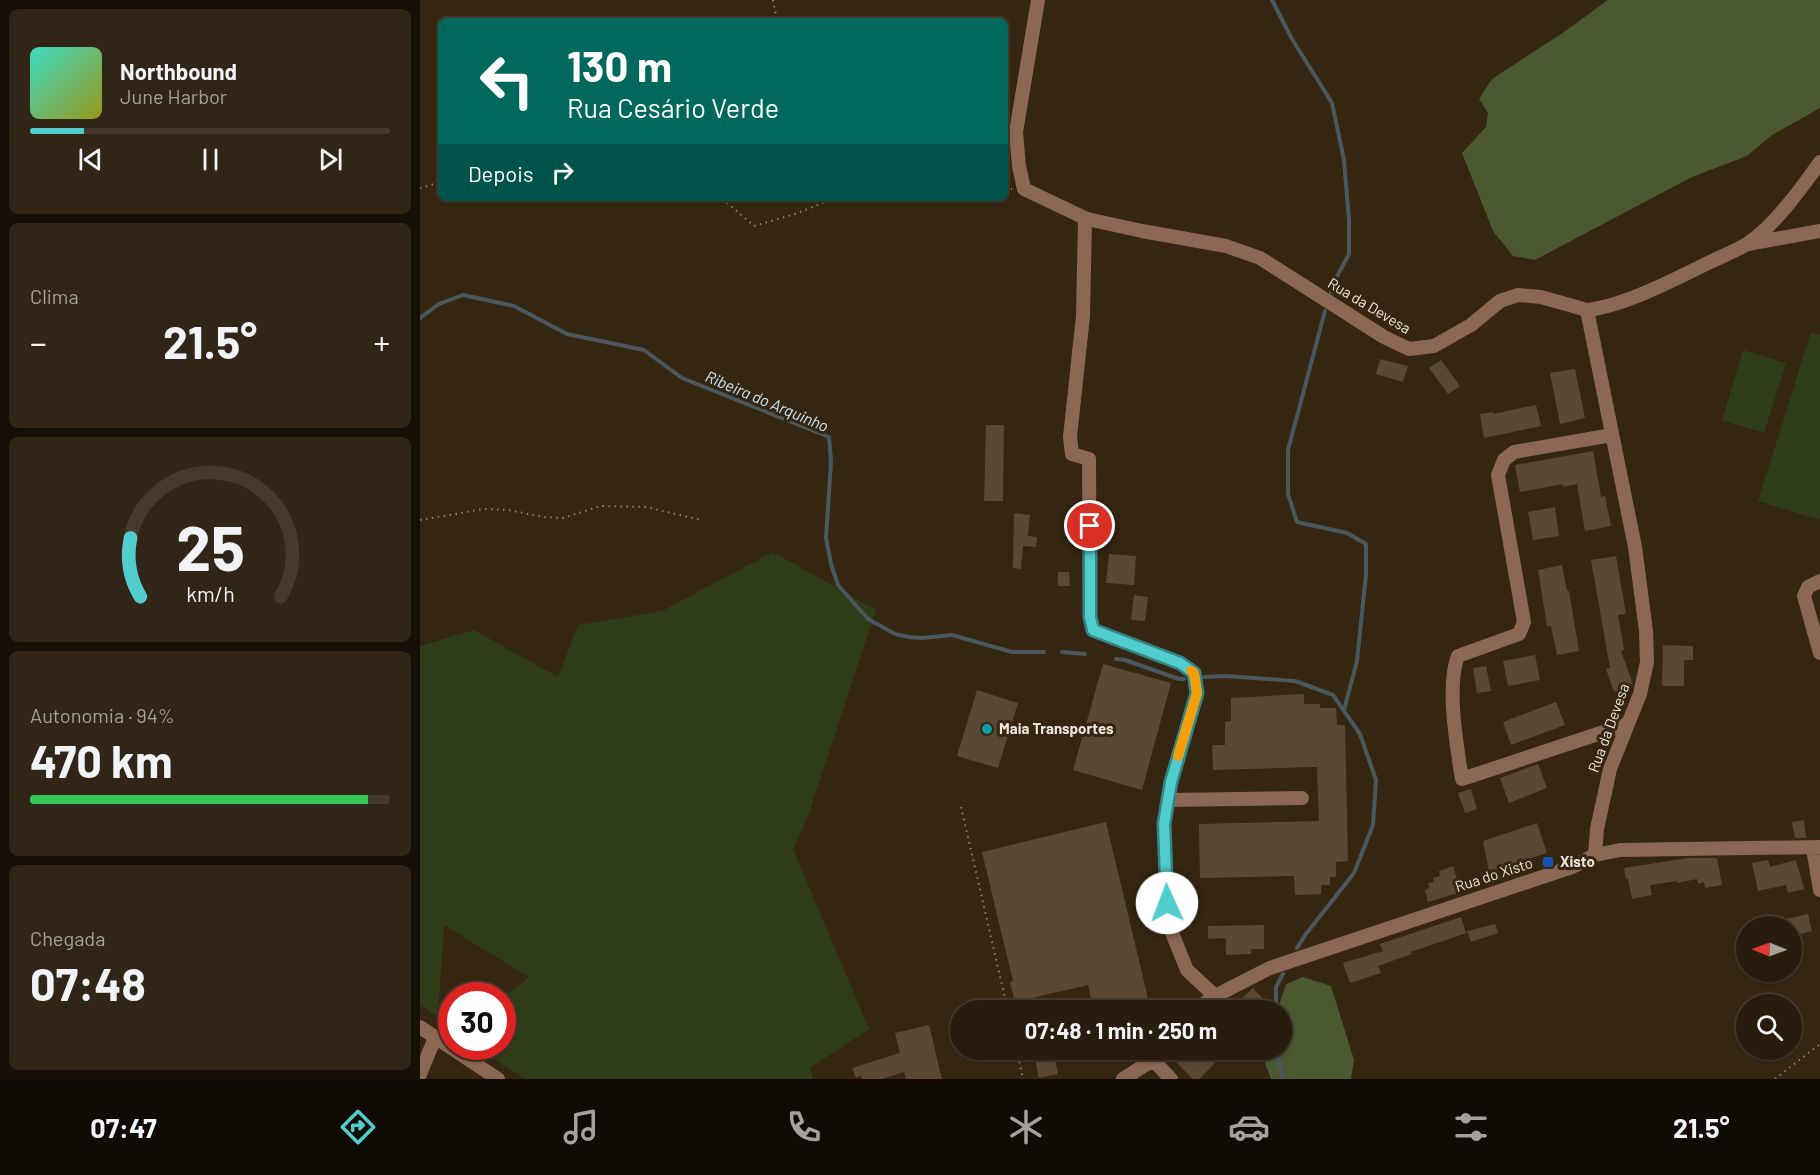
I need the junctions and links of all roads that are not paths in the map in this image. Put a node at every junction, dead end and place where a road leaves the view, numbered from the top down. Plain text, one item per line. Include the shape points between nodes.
1 (1038, 0) edge
2 (1820, 162) edge
3 (1085, 218) junction
4 (1820, 231) edge
5 (1747, 244) junction
6 (1587, 310) junction
7 (1612, 435) junction
8 (1820, 581) edge
9 (1820, 653) edge
10 (1628, 724) junction
11 (1302, 798) dead end
12 (1168, 800) junction
13 (1817, 847) edge
14 (1594, 855) junction
15 (1820, 890) edge
16 (1215, 996) junction
17 (1209, 1000) edge
18 (420, 1027) edge
19 (435, 1038) junction
20 (1150, 1060) edge
21 (1160, 1060) edge
22 (420, 1074) edge
23 (498, 1079) edge
24 (1123, 1079) edge
25 (1170, 1079) edge

1 - 3 street, Rua da Devesa via 1016,132 1019,166 1024,189
2 - 5 street via 1775,219
3 - 6 street, Rua da Devesa via 1226,246 1260,258 1409,349 1434,346 1471,325 1500,301 1518,295 1542,297
3 - 12 street via 1083,316 1070,437 1072,454 1089,459 1090,617 1093,630 1180,663 1194,673 1197,693
4 - 5 street
5 - 6 street via 1656,287 1604,308
6 - 7 street, Rua da Devesa
7 - 10 street, Rua da Devesa via 1647,631 1647,662
7 - 10 street via 1514,452 1504,460 1498,475 1524,622 1518,634 1469,651 1455,662 1455,736 1462,779
8 - 9 street via 1808,588 1804,596
10 - 14 street, Rua da Devesa via 1610,769
11 - 12 street
12 - 16 street via 1164,824 1168,923 1187,970
13 - 14 street, Rua do Xisto via 1620,850
13 - 15 street
14 - 16 street, Rua do Xisto via 1572,867 1270,968
16 - 17 street, Rua do Xisto
18 - 19 street
19 - 22 street
19 - 23 street
20 - 24 street
21 - 25 street

